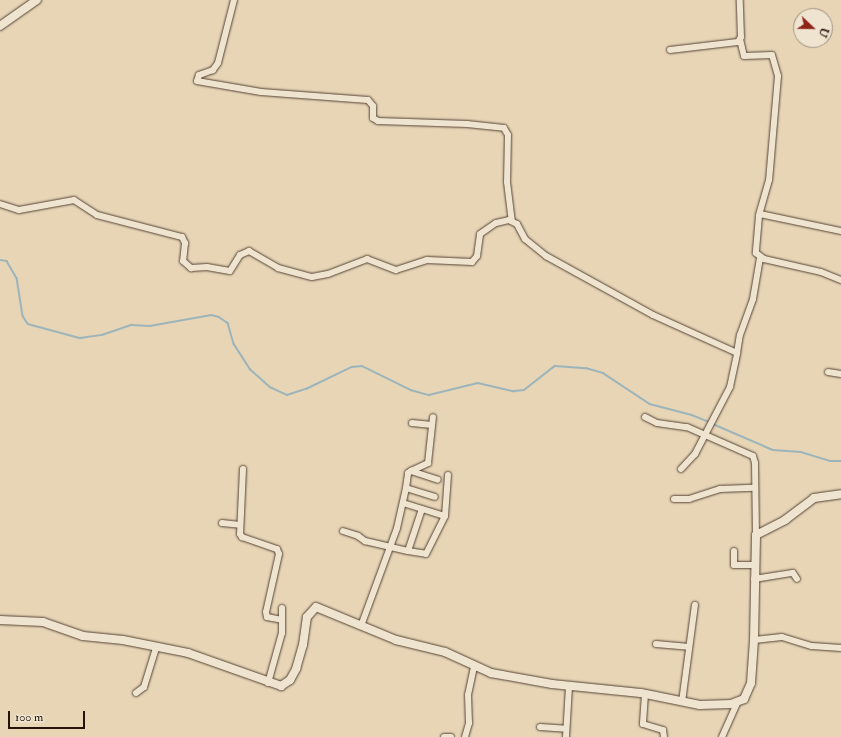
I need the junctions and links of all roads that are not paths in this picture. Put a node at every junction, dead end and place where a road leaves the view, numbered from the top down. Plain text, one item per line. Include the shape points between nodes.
1 (37, 0) edge
2 (234, 0) edge
3 (740, 0) edge
4 (0, 26) edge
5 (740, 39) junction
6 (670, 50) dead end
7 (0, 204) edge
8 (760, 214) junction
9 (512, 221) junction
10 (841, 231) edge
11 (760, 258) junction
12 (841, 280) edge
13 (737, 353) junction
14 (828, 372) dead end
15 (841, 374) edge
16 (433, 417) dead end
17 (645, 417) dead end
18 (412, 423) dead end
19 (432, 425) junction
20 (706, 436) junction
21 (243, 469) dead end
22 (681, 469) dead end
23 (411, 471) junction
24 (448, 475) dead end
25 (438, 480) dead end
26 (406, 488) junction
27 (754, 488) junction
28 (841, 494) edge
29 (435, 497) dead end
30 (674, 499) dead end
31 (403, 503) junction
32 (422, 509) junction
33 (445, 516) junction
34 (222, 523) dead end
35 (240, 525) junction
36 (343, 531) dead end
37 (756, 535) junction
38 (390, 546) junction
39 (408, 551) junction
40 (734, 551) dead end
41 (754, 565) junction
42 (754, 579) junction
43 (797, 579) dead end
44 (695, 605) dead end
45 (282, 608) dead end
46 (0, 620) edge
47 (282, 620) junction
48 (361, 626) junction
49 (754, 640) junction
50 (656, 644) dead end
51 (689, 647) junction
52 (156, 648) junction
53 (841, 648) edge
54 (474, 666) junction
55 (268, 683) junction
56 (569, 686) junction
57 (136, 693) dead end
58 (645, 694) junction
59 (682, 702) junction
60 (737, 703) junction
61 (540, 727) dead end
62 (566, 729) junction
63 (444, 737) edge
64 (451, 737) edge
65 (465, 737) edge
66 (566, 737) edge
67 (664, 737) edge
68 (722, 737) edge

1 - 4 street
2 - 9 street via 218,63 213,70 199,75 197,81 261,92 368,100 373,106 374,120 378,121 504,128 508,134 508,182
3 - 5 street
5 - 6 street via 732,44
5 - 8 street via 742,55 772,55 778,76 769,180
7 - 9 street via 19,210 74,200 97,215 182,237 185,242 183,261 191,268 207,267 230,271 240,254 249,251 278,268 312,277 328,274 362,260 396,270 426,260 472,262 478,256 478,238 485,229 500,222
8 - 10 street
8 - 11 street via 756,253
9 - 13 street via 517,224 525,239 546,256 652,314
11 - 12 street via 821,272
11 - 13 street via 753,299 740,335
13 - 20 street via 730,387
14 - 15 street
16 - 19 street
17 - 20 street via 657,423 679,424
18 - 19 street
19 - 23 street via 428,463
20 - 22 street via 695,454
20 - 27 street via 753,456
21 - 35 street
23 - 25 street
23 - 26 street via 408,473
24 - 33 street
26 - 29 street
26 - 31 street
27 - 30 street via 720,490 688,499
27 - 37 street
28 - 37 street via 814,498 785,520
31 - 32 street
31 - 38 street
32 - 33 street
32 - 39 street
33 - 39 street via 426,554
34 - 35 street
35 - 47 street via 241,537 278,551 266,612 267,617
36 - 38 street via 365,541
37 - 41 street
38 - 39 street
38 - 48 street
40 - 41 street via 734,565
41 - 42 street
42 - 43 street via 793,573
42 - 49 street
44 - 51 street
45 - 47 street
46 - 52 street via 43,622 83,636 123,640
47 - 55 street via 279,647
48 - 54 street via 396,640 445,652
48 - 55 street via 326,609 314,608 307,617 302,653 293,675 287,684 282,686
49 - 53 street via 782,637 812,646
49 - 60 street via 749,690 744,699
50 - 51 street
51 - 59 street
52 - 55 street via 195,655
52 - 57 street via 144,687
54 - 56 street via 491,673
54 - 65 street via 468,695 469,723
56 - 58 street
56 - 62 street
58 - 59 street
58 - 67 street via 643,724 663,730
59 - 60 street via 711,706
60 - 68 street
61 - 62 street
62 - 66 street
63 - 64 street

